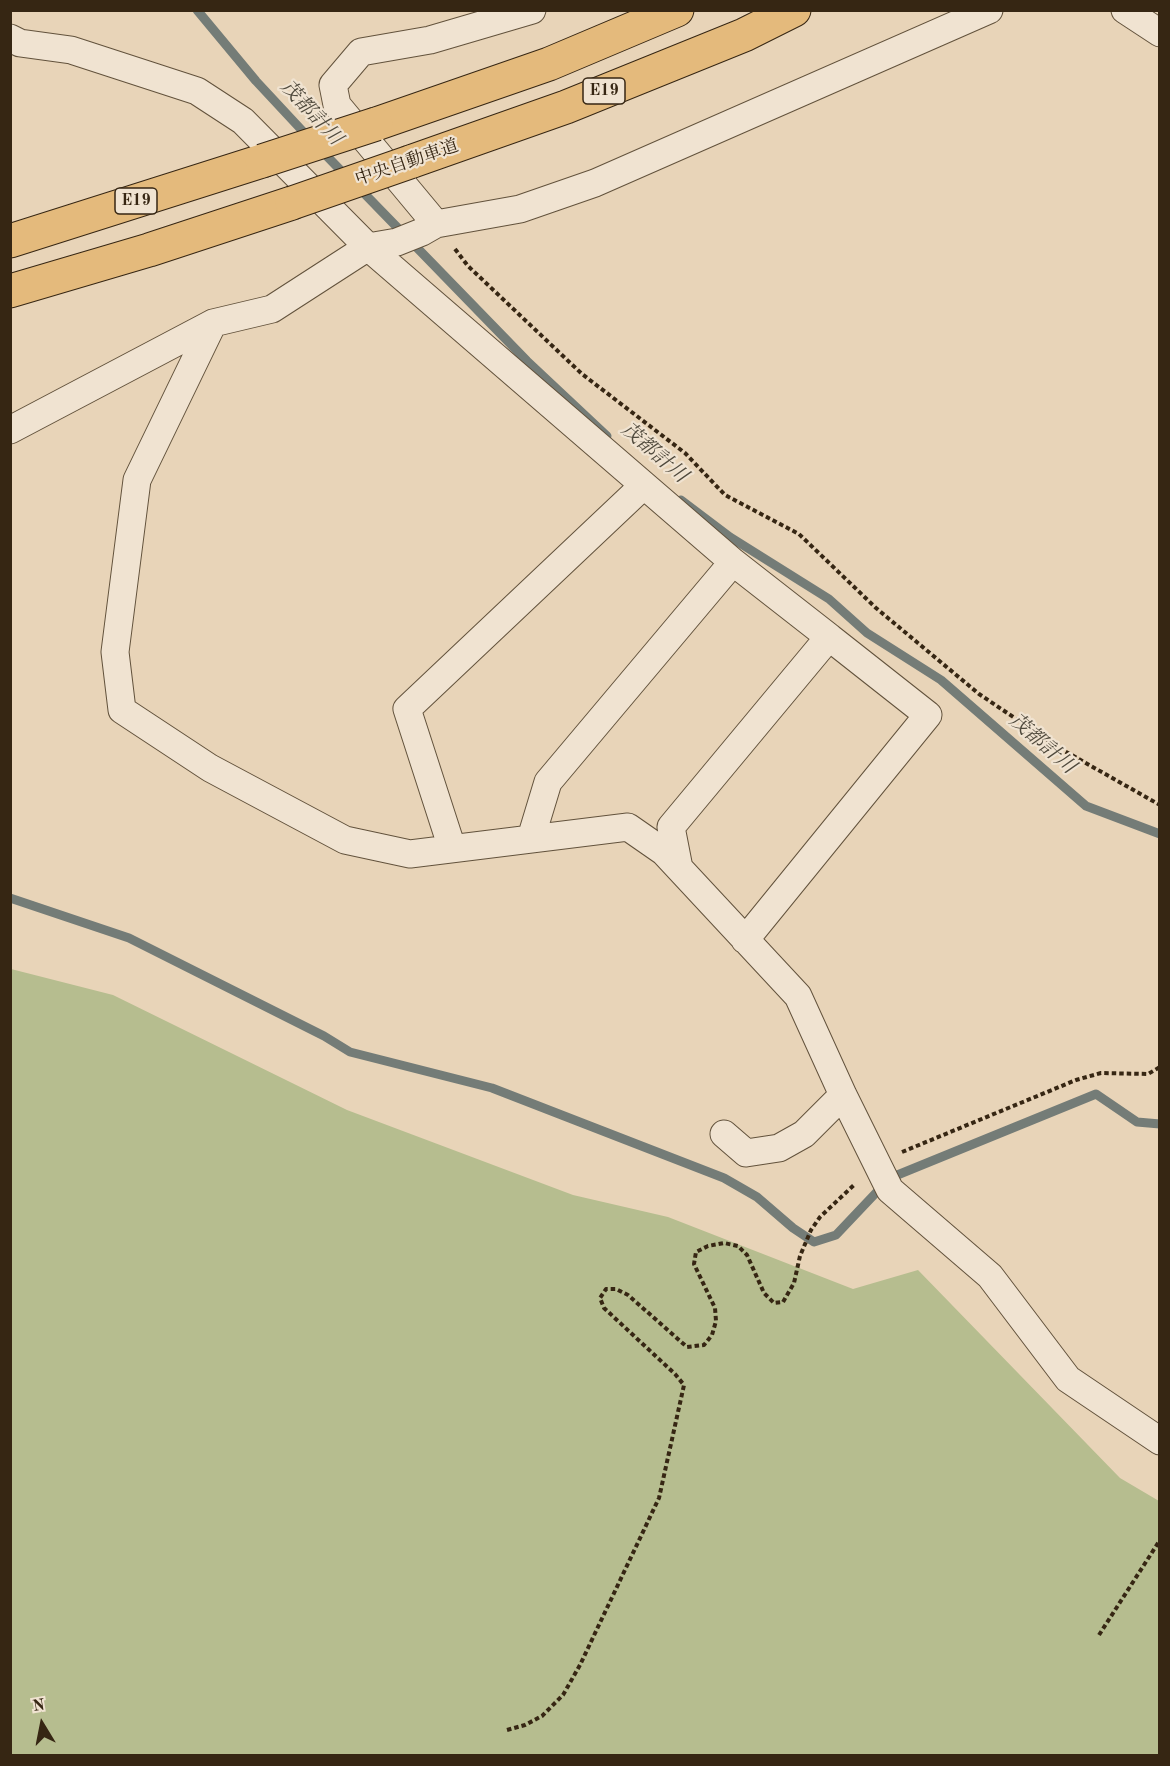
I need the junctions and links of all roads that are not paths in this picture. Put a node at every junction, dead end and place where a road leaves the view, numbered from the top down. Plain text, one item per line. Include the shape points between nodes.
1 (532, 10) edge
2 (677, 10) edge
3 (794, 10) edge
4 (989, 10) edge
5 (1125, 10) edge
6 (949, 18) edge
7 (1160, 33) edge
8 (10, 38) edge
9 (429, 228) junction
10 (10, 241) edge
11 (368, 247) junction
12 (10, 291) edge
13 (213, 323) junction
14 (10, 430) edge
15 (643, 486) junction
16 (732, 562) junction
17 (829, 637) junction
18 (531, 838) junction
19 (452, 848) junction
20 (679, 868) junction
21 (745, 940) junction
22 (843, 1095) junction
23 (724, 1134) dead end
24 (1160, 1442) edge

1 - 9 street via 430,40 361,52 333,85 338,105
2 - 10 highway, E19, bridge via 549,64 376,124
3 - 12 highway, 中央自動車道 / E19, bridge via 744,35 566,107 292,203
4 - 6 street
5 - 7 street
6 - 9 street via 595,183 520,209
8 - 11 street via 71,50 197,91 243,121
9 - 11 street via 397,242
11 - 13 street via 272,309
11 - 15 street
13 - 14 street
13 - 19 street via 137,480 115,651 123,710 210,768 345,840 410,854
15 - 16 street
15 - 19 street via 407,709
16 - 17 street
16 - 18 street via 548,782
17 - 20 street via 670,827
17 - 21 street via 927,715
18 - 19 street
18 - 20 street via 628,827 664,852
20 - 21 street
21 - 22 street via 798,996
22 - 23 street via 804,1134 779,1148 746,1153
22 - 24 street via 882,1175 990,1276 1068,1378

